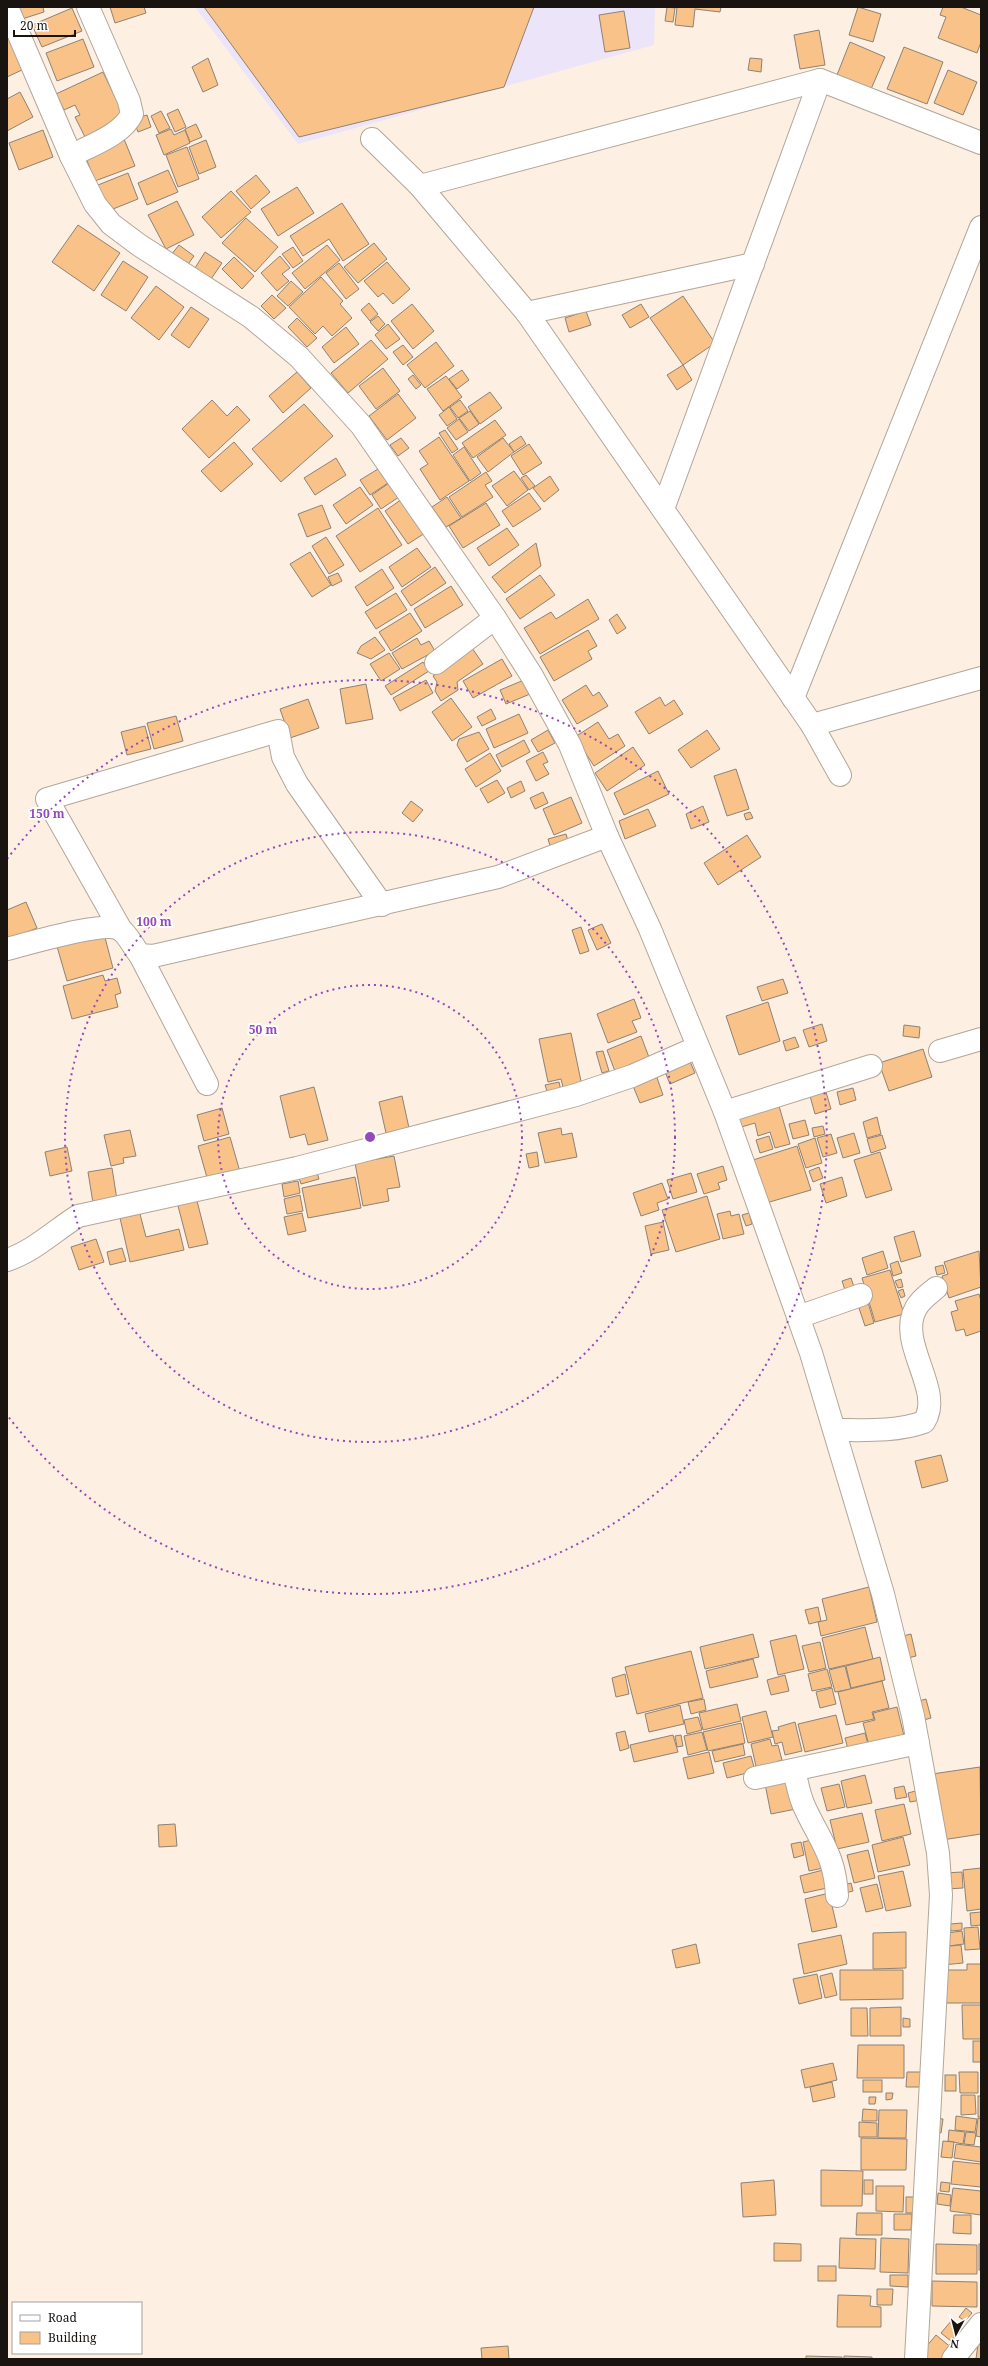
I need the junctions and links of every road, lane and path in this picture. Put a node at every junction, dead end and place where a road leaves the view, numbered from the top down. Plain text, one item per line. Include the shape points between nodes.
1 (7, 7) edge
2 (88, 7) edge
3 (820, 80) junction
4 (980, 138) edge
5 (372, 139) dead end
6 (70, 156) junction
7 (420, 186) junction
8 (981, 227) edge
9 (753, 264) junction
10 (527, 313) junction
11 (663, 509) junction
12 (495, 618) junction
13 (436, 663) dead end
14 (981, 678) edge
15 (793, 698) junction
16 (812, 725) junction
17 (840, 775) dead end
18 (607, 836) junction
19 (382, 905) junction
20 (121, 930) junction
21 (7, 949) edge
22 (140, 955) junction
23 (981, 1039) edge
24 (698, 1047) junction
25 (940, 1051) dead end
26 (871, 1066) dead end
27 (207, 1084) dead end
28 (725, 1112) junction
29 (7, 1260) edge
30 (936, 1288) dead end
31 (861, 1295) dead end
32 (798, 1317) junction
33 (835, 1430) junction
34 (918, 1743) junction
35 (794, 1770) junction
36 (755, 1778) dead end
37 (837, 1896) dead end
38 (981, 2324) edge
39 (916, 2359) edge
40 (953, 2359) edge

1 - 6 street
2 - 6 street via 132,114 121,129
3 - 4 street
3 - 7 street
3 - 9 street
5 - 7 street
6 - 12 street via 95,204 111,224 139,245 251,316 304,363 361,425
7 - 10 street
8 - 15 street
9 - 10 street
9 - 11 street
10 - 11 street
11 - 15 street
12 - 13 street
12 - 18 street via 532,676 570,745
14 - 16 street
15 - 16 street
16 - 17 street
18 - 19 street via 498,876
18 - 24 street via 650,929
19 - 20 street via 297,784 283,757 278,731 47,799
19 - 22 street via 153,956
20 - 21 street via 84,930
20 - 22 street
22 - 27 street
23 - 25 street
24 - 28 street
24 - 29 street via 632,1076 576,1095 296,1168 78,1216 36,1247
26 - 28 street
28 - 32 street
30 - 33 street via 920,1301 912,1318 911,1332 930,1408 924,1422 873,1430
31 - 32 street
32 - 33 street
33 - 34 street via 883,1594
34 - 35 street
34 - 39 street via 938,1853 941,1895
35 - 36 street
35 - 37 street via 803,1804 836,1874
38 - 40 street

